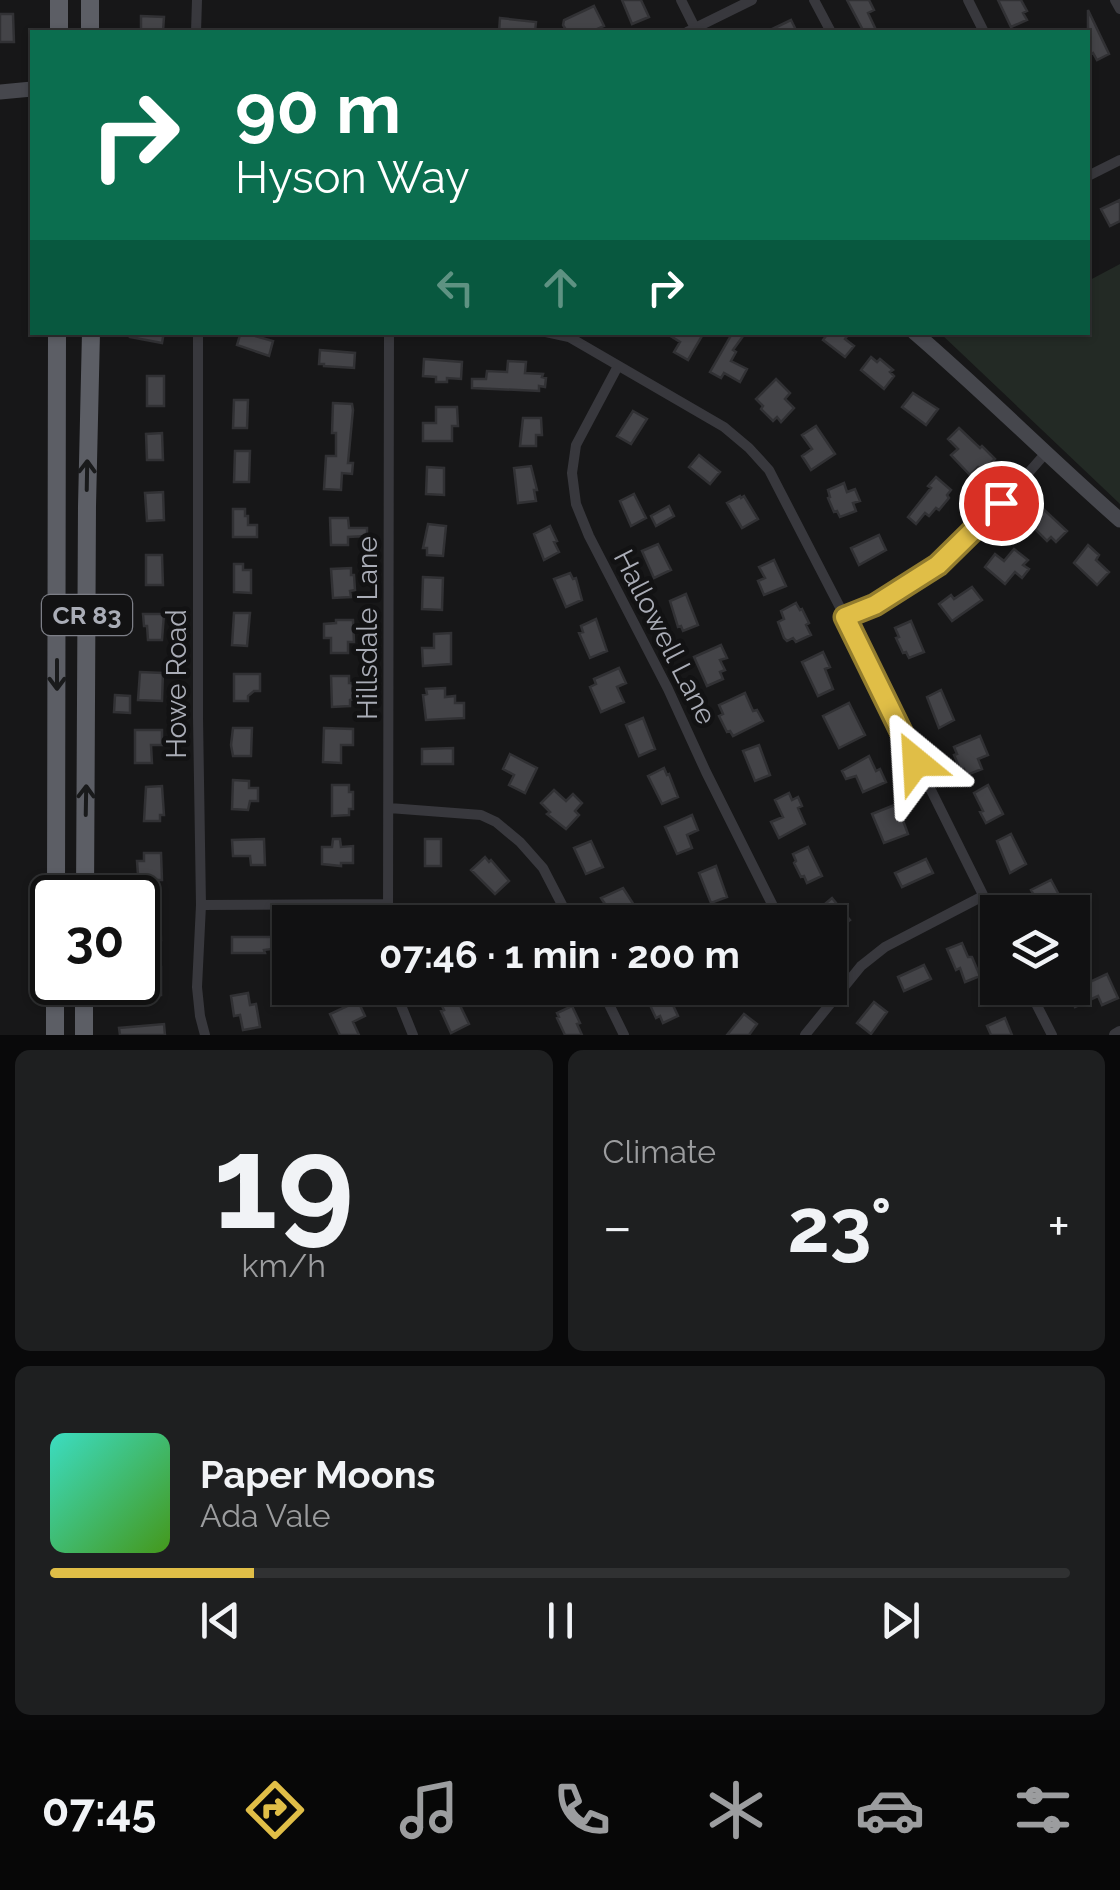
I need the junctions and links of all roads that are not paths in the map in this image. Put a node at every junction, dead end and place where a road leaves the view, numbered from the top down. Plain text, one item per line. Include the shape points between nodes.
1 (59, 0) edge
2 (90, 0) edge
3 (197, 0) edge
4 (681, 0) edge
5 (752, 0) edge
6 (814, 0) edge
7 (968, 0) edge
8 (1115, 0) edge
9 (1120, 9) edge
10 (59, 30) edge
11 (90, 30) edge
12 (196, 30) edge
13 (691, 30) edge
14 (830, 30) edge
15 (983, 30) edge
16 (30, 89) edge
17 (0, 92) edge
18 (1120, 160) edge
19 (1090, 175) edge
20 (57, 335) edge
21 (91, 335) edge
22 (198, 335) edge
23 (389, 335) edge
24 (558, 335) edge
25 (918, 335) edge
26 (618, 366) junction
27 (1045, 454) junction
28 (1120, 520) edge
29 (845, 617) junction
30 (389, 808) junction
31 (56, 875) edge
32 (85, 875) edge
33 (983, 895) edge
34 (980, 898) edge
35 (388, 904) joint
36 (201, 905) junction
37 (563, 905) edge
38 (772, 905) edge
39 (847, 981) edge
40 (55, 1005) edge
41 (84, 1005) edge
42 (401, 1005) edge
43 (609, 1005) edge
44 (828, 1005) edge
45 (1037, 1005) edge
46 (54, 1035) edge
47 (84, 1035) edge
48 (205, 1035) edge
49 (413, 1035) edge
50 (624, 1035) edge
51 (805, 1035) edge
52 (1052, 1035) edge

1 - 10 highway
2 - 11 highway
3 - 12 street
4 - 13 street
5 - 13 street
6 - 14 street
7 - 15 street
8 - 9 street
16 - 17 main road
18 - 19 street
20 -> 31 highway, CR 83
32 -> 21 highway, CR 83
22 - 36 street, Howe Road
23 - 30 street, Hillsdale Lane
24 - 26 street
25 - 27 main road
26 - 29 street via 724,426 759,458
26 - 38 street, Hallowell Lane via 576,445 576,504
27 - 28 main road
27 - 29 street via 938,565
29 - 33 street
30 - 35 street, Hillsdale Lane
30 - 37 street via 496,822 542,868
34 - 39 street via 886,946
35 - 36 street
36 - 48 street, Howe Road via 197,988
40 - 46 highway
41 - 47 highway
42 - 49 street
43 - 50 street
44 - 51 street
45 - 52 street

